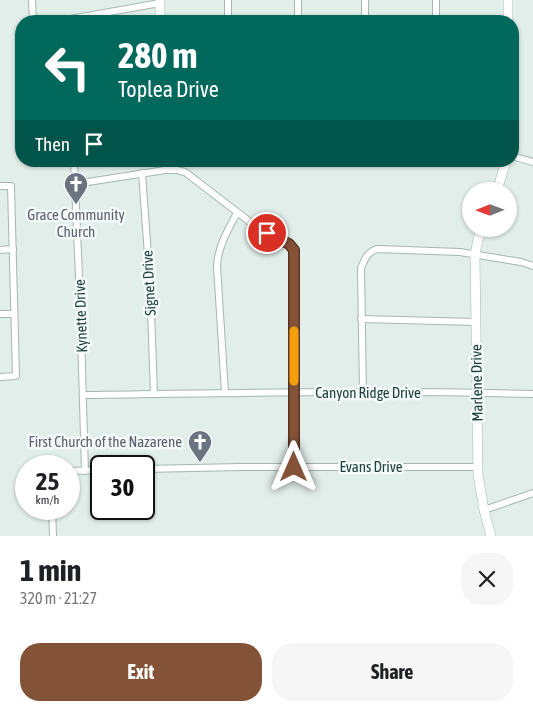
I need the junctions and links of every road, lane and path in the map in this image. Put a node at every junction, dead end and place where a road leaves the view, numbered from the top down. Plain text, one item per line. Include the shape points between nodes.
1 (32, 0) edge
2 (228, 0) edge
3 (298, 0) edge
4 (365, 0) edge
5 (436, 0) edge
6 (508, 0) edge
7 (160, 1) edge
8 (33, 15) edge
9 (89, 15) edge
10 (160, 15) edge
11 (228, 15) edge
12 (298, 15) edge
13 (364, 15) edge
14 (436, 15) edge
15 (508, 15) edge
16 (519, 158) edge
17 (533, 162) edge
18 (74, 167) edge
19 (504, 167) edge
20 (142, 173) junction
21 (500, 182) edge
22 (75, 184) junction
23 (0, 186) edge
24 (237, 213) junction
25 (478, 238) edge
26 (13, 249) junction
27 (0, 250) edge
28 (475, 255) junction
29 (533, 266) edge
30 (0, 314) edge
31 (14, 314) junction
32 (362, 319) junction
33 (476, 322) junction
34 (0, 377) edge
35 (225, 393) junction
36 (294, 393) junction
37 (363, 393) junction
38 (476, 393) junction
39 (154, 394) junction
40 (533, 394) edge
41 (83, 395) junction
42 (294, 467) junction
43 (478, 467) junction
44 (155, 469) edge
45 (80, 471) edge
46 (85, 471) junction
47 (90, 471) edge
48 (533, 493) edge
49 (484, 510) junction
50 (52, 520) edge
51 (53, 536) edge
52 (491, 536) edge

1 - 8 street
2 - 11 street
3 - 12 street
4 - 13 street
5 - 14 street
6 - 15 street
7 - 9 street
7 - 10 street
16 - 17 street
18 - 22 street, Kynette Drive
19 - 21 street
20 - 22 street
20 - 24 street via 185,172
20 - 39 street, Signet Drive
22 - 41 street, Kynette Drive
23 - 26 street via 11,186
24 - 35 street via 220,244 217,257
24 - 36 street via 294,250
25 - 28 street, Marlene Drive
26 - 27 street
26 - 31 street
28 - 29 street
28 - 32 street via 371,251 361,268
28 - 33 street, Marlene Drive
30 - 31 street
31 - 34 street via 16,376
32 - 33 street
32 - 37 street
33 - 38 street, Marlene Drive
35 - 36 street, Canyon Ridge Drive
35 - 39 street, Canyon Ridge Drive
36 - 37 street, Canyon Ridge Drive
36 - 42 street
37 - 38 street, Canyon Ridge Drive
38 - 40 street, Canyon Ridge Drive
38 - 43 street, Marlene Drive
39 - 41 street, Canyon Ridge Drive
41 - 46 street, Kynette Drive
42 - 43 street, Evans Drive
42 - 44 street, Evans Drive
43 - 49 street, Marlene Drive
45 - 46 street
46 - 47 street
48 - 49 street
49 - 52 street, Marlene Drive
50 - 51 street

